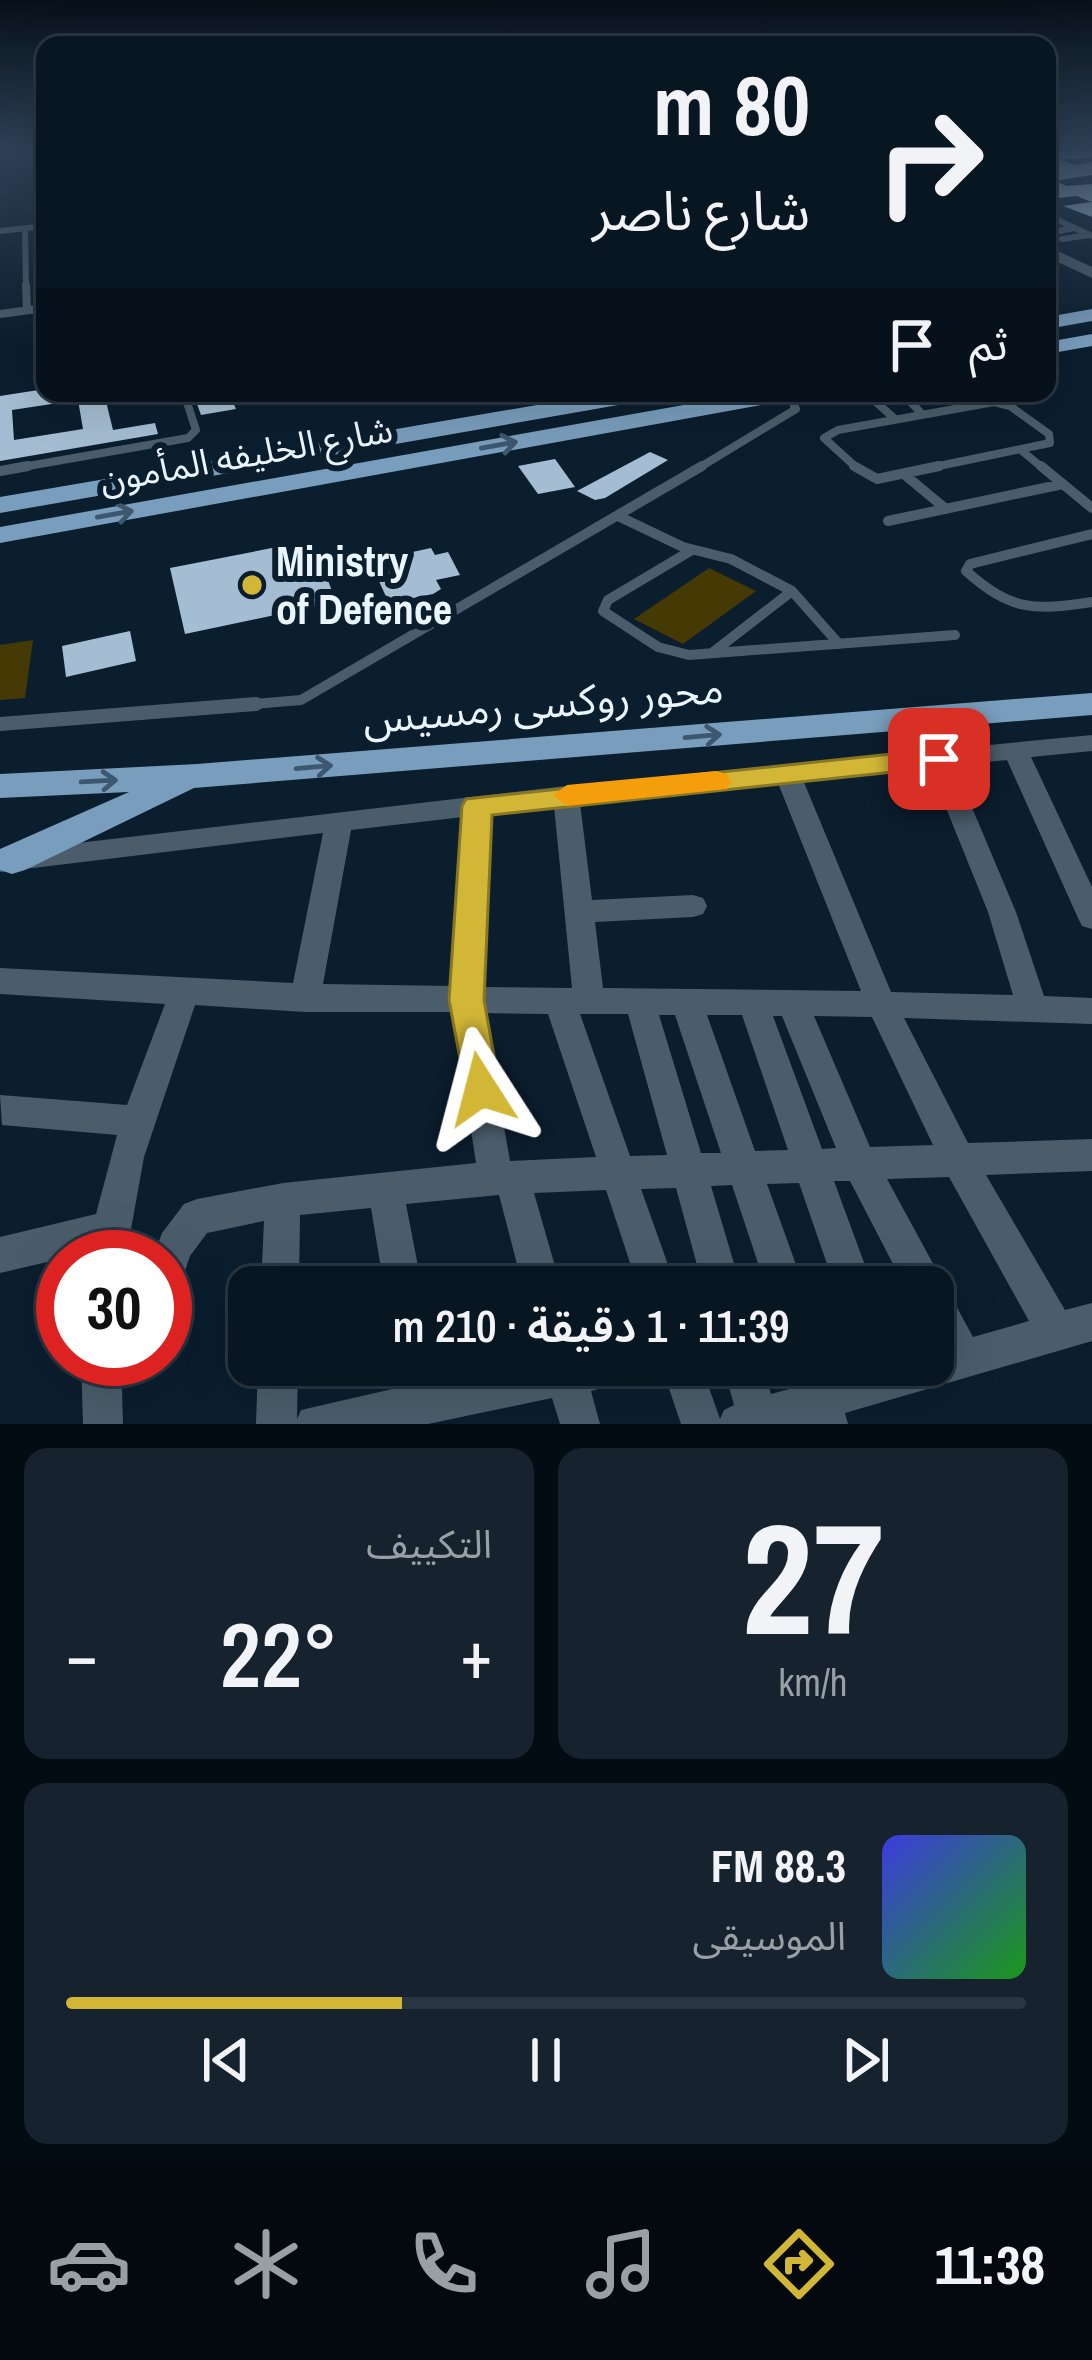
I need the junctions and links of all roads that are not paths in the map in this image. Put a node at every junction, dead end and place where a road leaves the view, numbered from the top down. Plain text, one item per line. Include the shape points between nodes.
1 (1092, 222) edge
2 (36, 227) edge
3 (25, 228) junction
4 (0, 231) edge
5 (1056, 235) edge
6 (1091, 235) edge
7 (1092, 254) edge
8 (1092, 273) edge
9 (36, 308) edge
10 (27, 309) junction
11 (0, 314) edge
12 (1086, 320) edge
13 (1056, 322) edge
14 (1092, 340) edge
15 (1056, 346) edge
16 (187, 402) edge
17 (595, 402) edge
18 (687, 402) edge
19 (796, 402) edge
20 (876, 402) edge
21 (911, 402) edge
22 (922, 414) junction
23 (895, 419) junction
24 (1022, 451) junction
25 (0, 472) edge
26 (905, 475) junction
27 (1063, 484) junction
28 (0, 505) edge
29 (1092, 508) edge
30 (946, 509) junction
31 (618, 516) junction
32 (888, 521) dead end
33 (1092, 534) edge
34 (0, 535) edge
35 (692, 550) junction
36 (792, 591) junction
37 (1092, 602) edge
38 (955, 635) dead end
39 (839, 644) junction
40 (711, 654) junction
41 (1092, 704) edge
42 (0, 724) edge
43 (1092, 743) edge
44 (1016, 752) junction
45 (939, 759) junction
46 (788, 775) junction
47 (197, 776) junction
48 (0, 786) edge
49 (566, 796) junction
50 (477, 806) junction
51 (339, 822) junction
52 (4, 863) edge
53 (693, 906) dead end
54 (579, 912) junction
55 (1092, 918) edge
56 (0, 981) edge
57 (184, 996) junction
58 (305, 999) junction
59 (574, 999) junction
60 (466, 1000) junction
61 (640, 1001) junction
62 (880, 1001) junction
63 (792, 1002) junction
64 (687, 1003) junction
65 (753, 1003) junction
66 (1032, 1008) junction
67 (1092, 1011) edge
68 (2, 1110) edge
69 (139, 1121) junction
70 (1092, 1155) edge
71 (956, 1156) junction
72 (859, 1162) junction
73 (811, 1165) junction
74 (742, 1167) junction
75 (689, 1169) junction
76 (622, 1174) junction
77 (504, 1177) junction
78 (386, 1192) junction
79 (283, 1200) junction
80 (112, 1230) edge
81 (189, 1230) edge
82 (36, 1251) edge
83 (0, 1255) edge
84 (281, 1266) edge
85 (399, 1266) edge
86 (535, 1266) edge
87 (650, 1266) edge
88 (716, 1266) edge
89 (777, 1266) edge
90 (847, 1266) edge
91 (915, 1266) edge
92 (1074, 1327) edge
93 (954, 1342) edge
94 (963, 1359) junction
95 (954, 1361) edge
96 (102, 1386) edge
97 (277, 1386) edge
98 (418, 1386) edge
99 (569, 1386) edge
100 (688, 1386) edge
101 (745, 1386) edge
102 (820, 1396) edge
103 (748, 1421) edge
104 (103, 1424) edge
105 (276, 1424) edge
106 (315, 1424) edge
107 (580, 1424) edge
108 (701, 1424) edge

1 - 5 lane
2 - 3 lane
3 - 4 lane
3 - 10 lane
5 - 6 lane
5 - 6 lane
5 - 7 street
5 - 8 street
9 - 10 lane
10 - 11 lane
12 - 13 main road
14 - 15 main road
16 - 25 lane via 196,430 188,438
17 - 28 main road, شارع الخليفه المأمون
34 -> 18 main road, شارع الخليفه المأمون
19 - 31 lane via 792,412
20 - 23 lane
21 - 22 lane
22 - 23 lane
22 - 24 lane via 1003,404 1051,439
23 - 26 lane via 824,438 870,477
24 - 26 lane
24 - 27 lane
26 - 30 lane
27 - 29 lane
27 - 30 lane
30 - 32 lane
31 - 35 lane
31 - 42 lane via 301,700
33 - 37 lane via 966,572 1022,610
35 - 36 lane via 731,559
35 - 40 lane via 608,599 602,611 667,650
36 - 39 lane
36 - 40 lane
38 - 39 lane
39 - 40 lane
47 -> 41 main road, محور روكسى رمسيس
43 - 44 street
44 - 45 street
44 - 55 street
45 - 46 street
45 - 66 street
46 - 49 street
46 - 62 street
48 -> 47 main road, محور روكسى رمسيس
47 - 52 main road
49 - 50 street
49 - 54 street
50 - 51 street
50 - 60 street
51 - 52 street
51 - 58 street
53 - 54 street
54 - 59 street
56 - 57 street
57 - 58 street
57 - 69 street
58 - 60 street
59 - 60 street
59 - 61 street
59 - 76 street
60 - 77 street
61 - 64 street
61 - 75 street
62 - 63 street
62 - 66 street
62 - 71 street
63 - 65 street
63 - 72 street
64 - 65 street
64 - 74 street
65 - 73 street
66 - 67 street
68 - 69 street
69 - 80 street
70 - 71 street
71 - 72 street
71 - 92 street
72 - 73 street
72 - 91 street
73 - 74 street
73 - 90 street
74 - 75 street
74 - 89 street
75 - 76 street
75 - 88 street
76 - 77 street
76 - 87 street
77 - 78 street
77 - 86 street
78 - 79 street
78 - 85 street
79 - 81 street via 197,1217
79 - 84 street
82 - 83 street
92 - 94 street
93 - 94 street
94 - 95 street
96 - 104 street
97 - 105 street
98 - 106 street
99 - 107 street
100 - 108 street
101 - 103 street
102 - 103 street

